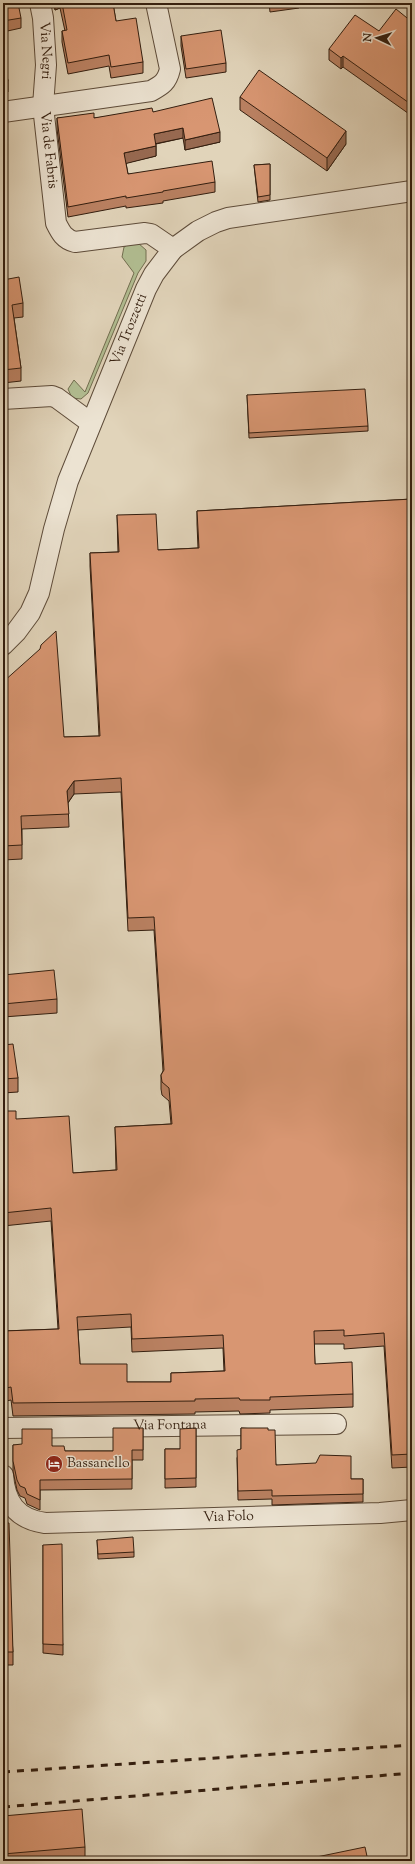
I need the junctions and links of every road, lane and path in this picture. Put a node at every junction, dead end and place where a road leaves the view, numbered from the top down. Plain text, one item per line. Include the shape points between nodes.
1 (40, 3) edge
2 (156, 3) edge
3 (43, 106) junction
4 (3, 112) edge
5 (412, 191) edge
6 (172, 250) junction
7 (3, 399) edge
8 (91, 423) junction
9 (3, 645) edge
10 (336, 1424) dead end
11 (3, 1428) edge
12 (3, 1480) edge
13 (412, 1510) edge

1 - 3 street, Via Negri via 46,65
2 - 3 street, Via de Fabris via 170,69 164,84 151,91
3 - 4 street
3 - 6 street, Via de Fabris via 56,224 65,238 75,242 145,233 152,234
5 - 6 street, Via Trozzetti via 228,218 198,230
6 - 8 street, Via Trozzetti via 146,289
7 - 8 street via 52,396
8 - 9 street, Via Trozzetti via 61,503 39,593 30,613
10 - 11 street, Via Fontana
12 - 13 street, Via Folo via 13,1508 33,1522 44,1523

